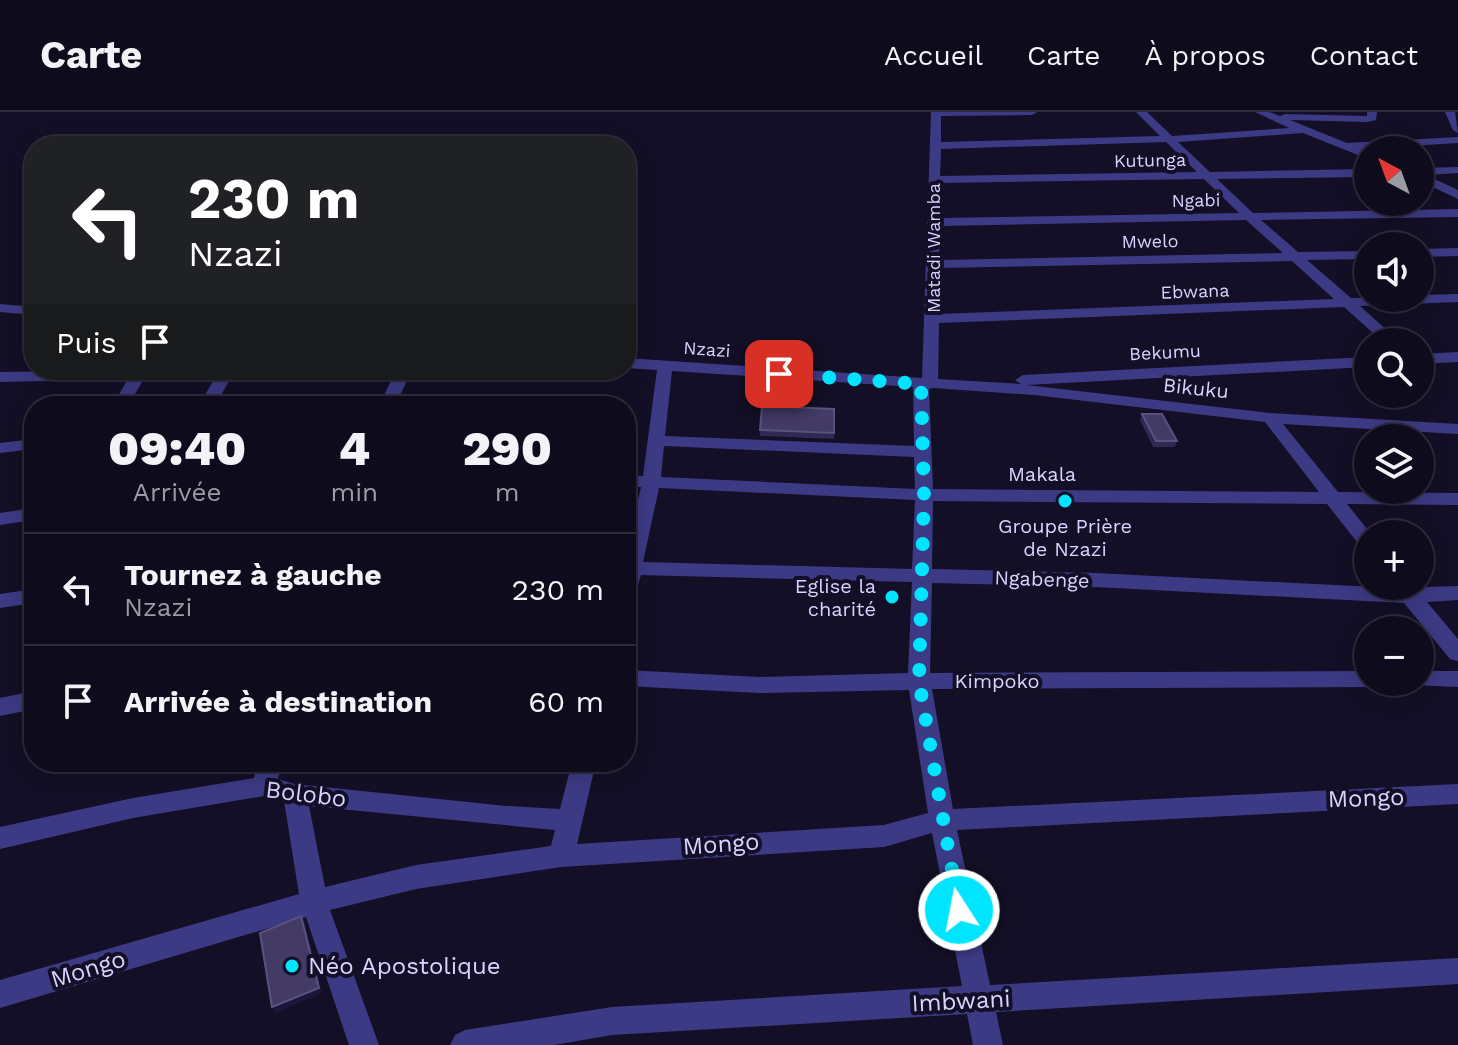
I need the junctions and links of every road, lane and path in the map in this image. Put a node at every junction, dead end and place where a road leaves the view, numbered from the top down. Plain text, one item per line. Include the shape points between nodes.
1 (1032, 112) edge
2 (1141, 112) edge
3 (1260, 112) edge
4 (1372, 112) edge
5 (1450, 112) edge
6 (936, 113) edge
7 (1314, 114) edge
8 (1273, 117) junction
9 (1304, 130) junction
10 (1458, 130) edge
11 (1169, 139) junction
12 (1458, 140) edge
13 (935, 146) junction
14 (1345, 147) junction
15 (1354, 151) edge
16 (1458, 170) edge
17 (1354, 173) edge
18 (1434, 173) edge
19 (1207, 177) junction
20 (933, 180) junction
21 (1434, 182) edge
22 (1458, 195) edge
23 (1458, 213) edge
24 (1250, 217) junction
25 (934, 222) junction
26 (1458, 252) edge
27 (1434, 253) edge
28 (1354, 255) edge
29 (1297, 256) junction
30 (933, 264) junction
31 (1458, 298) edge
32 (1349, 303) junction
33 (0, 308) edge
34 (24, 310) edge
35 (933, 319) junction
36 (1377, 328) edge
37 (1458, 357) edge
38 (1434, 358) edge
39 (1354, 363) edge
40 (636, 364) edge
41 (665, 367) junction
42 (24, 376) edge
43 (0, 377) edge
44 (925, 384) junction
45 (963, 385) junction
46 (1270, 418) junction
47 (1458, 429) edge
48 (657, 441) junction
49 (24, 445) edge
50 (0, 448) edge
51 (921, 452) junction
52 (636, 481) edge
53 (651, 482) junction
54 (924, 495) junction
55 (1332, 496) junction
56 (1458, 499) edge
57 (24, 515) edge
58 (0, 519) edge
59 (1354, 525) edge
60 (636, 541) edge
61 (636, 568) edge
62 (922, 577) junction
63 (1354, 589) edge
64 (1434, 592) edge
65 (1458, 593) edge
66 (24, 597) edge
67 (1413, 600) edge
68 (0, 601) edge
69 (1458, 653) edge
70 (636, 679) edge
71 (1354, 679) edge
72 (1434, 679) edge
73 (1458, 679) edge
74 (919, 681) junction
75 (24, 702) edge
76 (0, 707) edge
77 (581, 772) edge
78 (267, 774) edge
79 (295, 794) junction
80 (1458, 794) edge
81 (568, 820) junction
82 (942, 820) junction
83 (0, 838) edge
84 (561, 856) junction
85 (314, 902) junction
86 (1458, 971) edge
87 (0, 994) edge
88 (976, 1000) junction
89 (364, 1045) edge
90 (465, 1045) edge
91 (988, 1045) edge

1 - 6 street
2 - 11 street
3 - 8 street
4 - 7 street via 1370,119
5 - 10 street
6 - 13 street, Matadi Wamba
7 - 8 street
8 - 9 street
9 - 11 street
9 - 14 street
11 - 13 street
11 - 19 street
12 - 14 street
13 - 20 street, Matadi Wamba
14 - 15 street
16 - 18 street
17 - 19 street, Kutunga
19 - 20 street, Kutunga
19 - 24 street
20 - 25 street, Matadi Wamba
21 - 22 street
23 - 24 street, Ngabi
24 - 25 street, Ngabi
24 - 29 street
25 - 30 street, Matadi Wamba
26 - 27 street
28 - 29 street, Mwelo
29 - 30 street, Mwelo
29 - 32 street
30 - 35 street, Matadi Wamba
31 - 32 street, Ebwana
32 - 35 street, Ebwana
32 - 36 street
33 - 34 street
35 - 44 street, Matadi Wamba
37 - 38 street
39 - 45 street, Bekumu
40 - 41 street, Nzazi
41 - 44 street, Nzazi
41 - 48 street
42 - 43 street
44 - 45 street, Bikuku
44 - 51 street, Matadi Wamba
45 - 46 street, Bikuku
46 - 47 street, Bikuku
46 - 55 street
48 - 51 street
48 - 53 street
49 - 50 street
51 - 54 street, Matadi Wamba
52 - 53 street, Makala
53 - 54 street, Makala
53 - 60 street
54 - 55 street, Makala
54 - 62 street, Matadi Wamba
55 - 56 street, Makala
55 - 59 street
57 - 58 street
61 - 62 street, Ngabenge
62 - 63 street, Ngabenge
62 - 74 street, Matadi Wamba
64 - 65 street, Ngabenge
66 - 68 street
67 - 69 street
70 - 74 street, Kimpoko via 759,685
71 - 74 street, Kimpoko
72 - 73 street
74 - 82 street, Matadi Wamba
75 - 76 street
77 - 81 street
78 - 79 street, Bolobo
78 - 83 street, Bolobo
79 - 81 street, Bolobo
79 - 85 street
80 - 82 street, Mongo
81 - 84 street
82 - 84 street, Mongo via 884,836
82 - 88 street, Matadi Wamba
84 - 85 street, Mongo via 416,877
85 - 87 street, Mongo
85 - 89 street
86 - 88 street, Imbwani
88 - 90 street, Imbwani via 612,1021
88 - 91 street, Matadi Wamba

